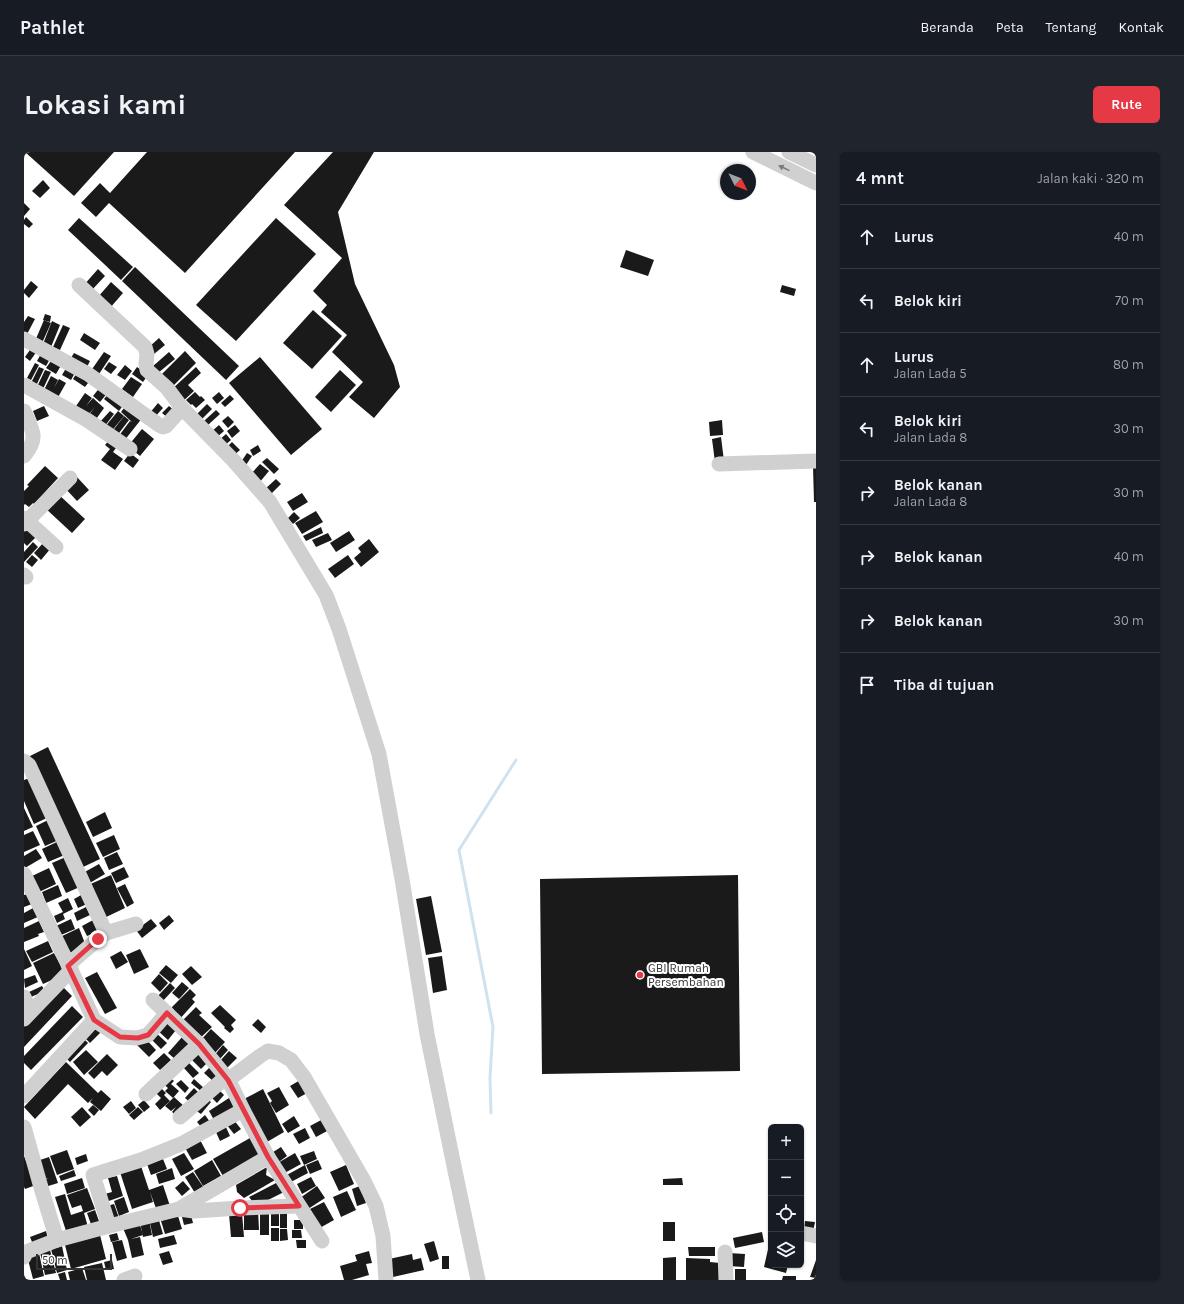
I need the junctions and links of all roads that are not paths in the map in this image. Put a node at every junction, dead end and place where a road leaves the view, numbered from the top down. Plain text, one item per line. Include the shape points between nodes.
1 (752, 152) edge
2 (789, 152) edge
3 (816, 165) edge
4 (816, 183) edge
5 (79, 285) dead end
6 (24, 339) edge
7 (24, 385) edge
8 (182, 408) junction
9 (24, 411) edge
10 (130, 450) dead end
11 (24, 456) edge
12 (816, 461) edge
13 (719, 464) dead end
14 (70, 478) dead end
15 (25, 521) edge
16 (56, 547) dead end
17 (24, 761) edge
18 (26, 883) edge
19 (136, 924) dead end
20 (106, 933) junction
21 (70, 968) junction
22 (24, 997) edge
23 (153, 1000) dead end
24 (167, 1013) junction
25 (27, 1015) edge
26 (94, 1020) junction
27 (199, 1044) junction
28 (227, 1079) junction
29 (146, 1094) dead end
30 (24, 1096) edge
31 (243, 1110) junction
32 (180, 1117) dead end
33 (24, 1127) edge
34 (268, 1157) junction
35 (299, 1206) junction
36 (179, 1209) junction
37 (109, 1226) junction
38 (804, 1234) edge
39 (816, 1236) edge
40 (57, 1240) junction
41 (322, 1241) dead end
42 (725, 1252) dead end
43 (24, 1257) edge
44 (386, 1280) edge
45 (478, 1280) edge
46 (726, 1280) edge

4 -> 1 street
2 - 3 street
5 - 8 street via 145,347 147,370 167,388
6 - 8 street via 88,374 163,427
7 - 10 street via 87,420
8 - 45 street via 270,502 326,595 339,629 379,754 427,1034
9 - 11 street via 34,439
12 - 13 street
14 - 15 street
15 - 16 street
17 - 20 street via 29,765
18 - 21 street
19 - 20 street
20 - 21 street
21 - 25 street
21 - 26 street
22 - 25 street
23 - 24 street
24 - 26 street via 148,1035 138,1038 120,1037
24 - 27 street
26 - 30 street
27 - 28 street
27 - 29 street
28 - 31 street
28 - 32 street
28 - 44 street via 268,1051 279,1053 291,1060 304,1077 376,1206 383,1236
31 - 34 street
31 - 37 street via 181,1144 93,1175
33 - 40 street
34 - 35 street
34 - 36 street
35 - 36 street via 194,1211
35 - 41 street
36 - 37 street
37 - 40 street
38 - 39 street
40 - 43 street via 26,1252
42 - 46 street

